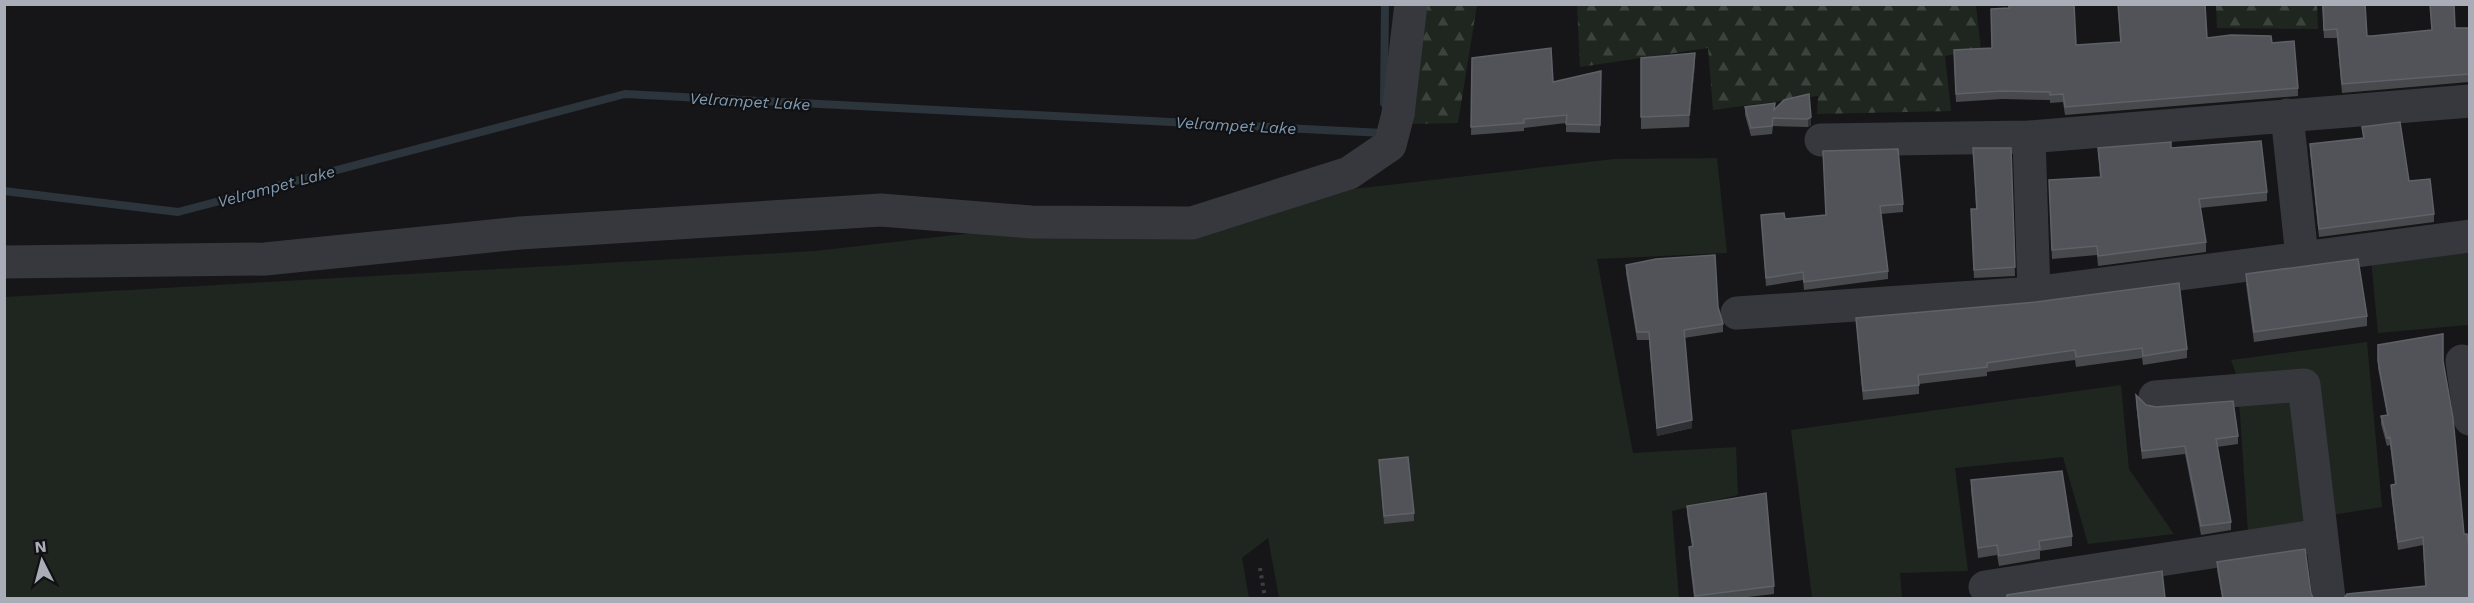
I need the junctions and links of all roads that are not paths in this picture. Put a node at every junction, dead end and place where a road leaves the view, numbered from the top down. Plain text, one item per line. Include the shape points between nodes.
1 (1411, 4) edge
2 (2469, 101) edge
3 (2288, 115) junction
4 (2029, 137) junction
5 (1821, 140) dead end
6 (2469, 236) edge
7 (2302, 257) junction
8 (4, 262) edge
9 (2034, 293) junction
10 (1737, 313) dead end
11 (2462, 361) dead end
12 (2155, 397) dead end
13 (2469, 419) edge
14 (2321, 535) junction
15 (1985, 587) dead end
16 (2056, 587) edge
17 (2329, 598) edge

1 - 8 street via 1398,114 1390,145 1349,173 1192,223 1031,222 881,210 520,233 265,260
2 - 3 street
3 - 4 street
3 - 7 street
4 - 5 street
4 - 9 street
6 - 7 street
7 - 9 street
9 - 10 street
11 - 13 street
12 - 14 street via 2304,385
14 - 16 street
14 - 17 street
15 - 16 street

